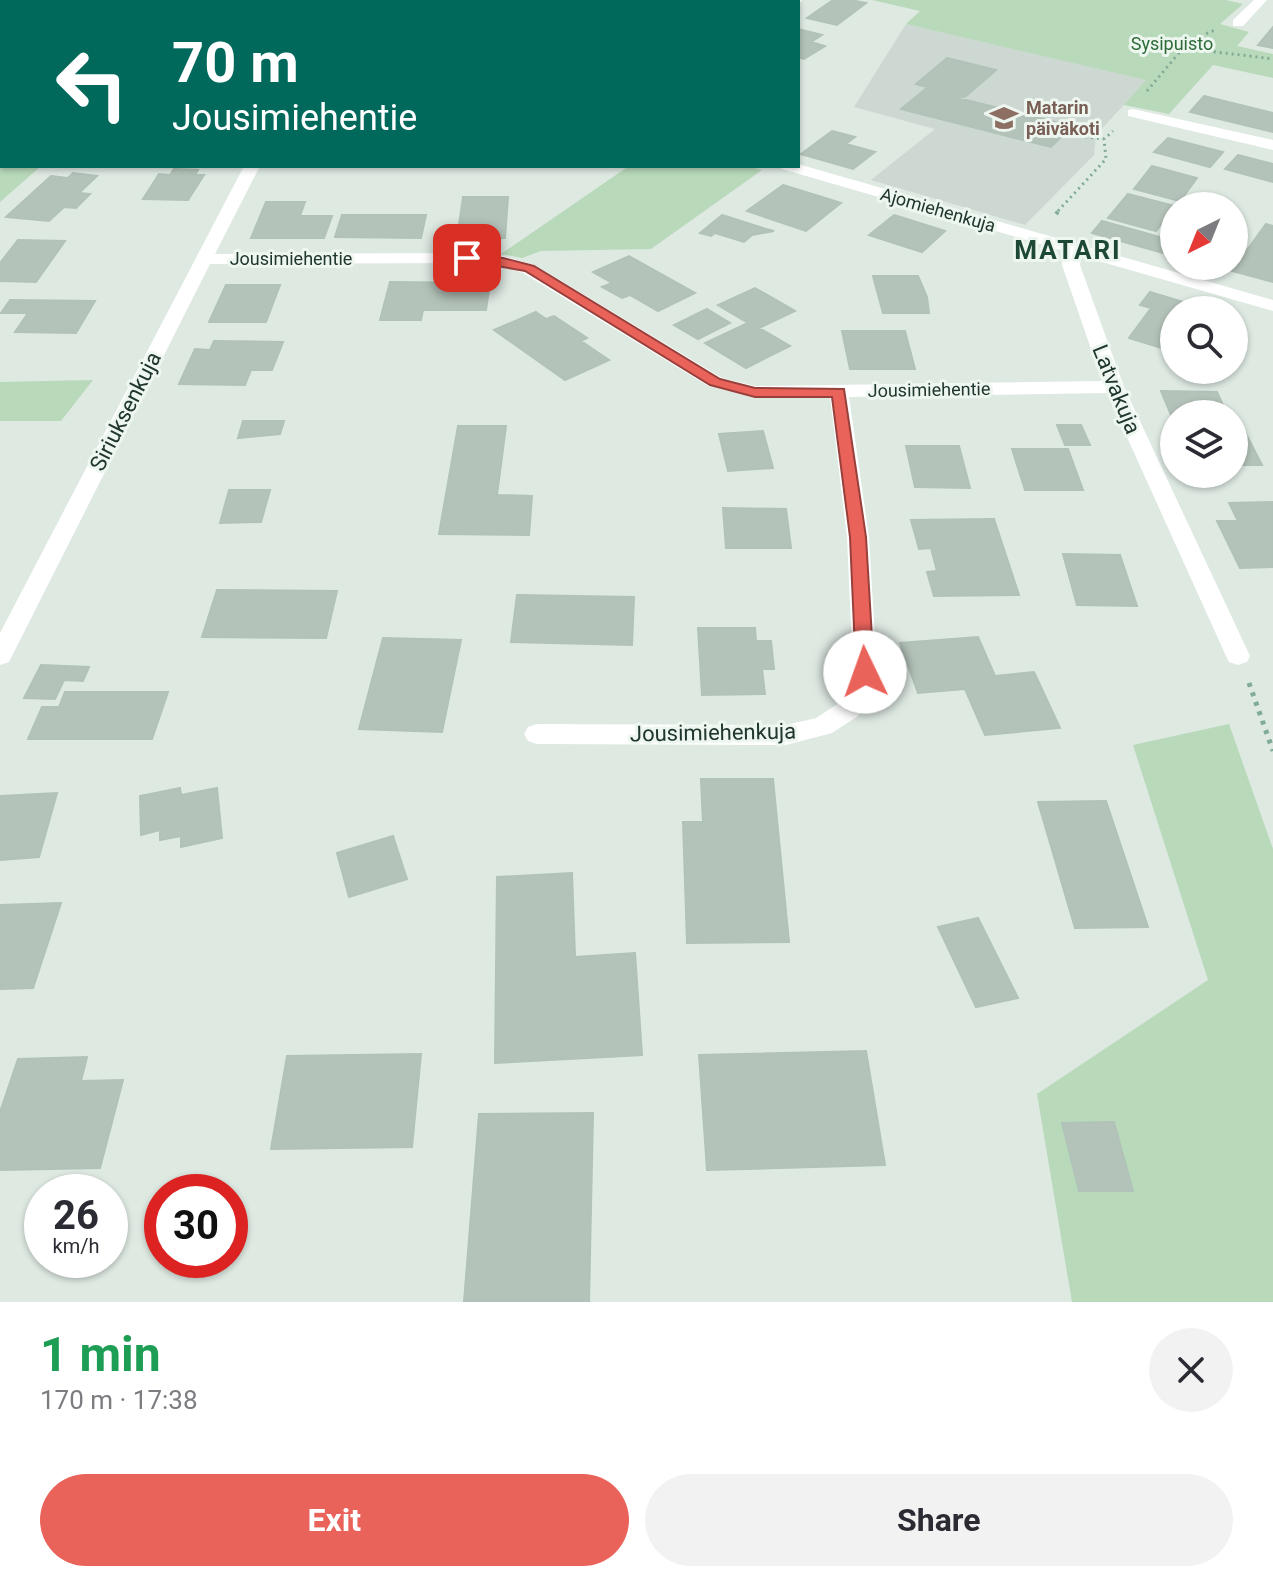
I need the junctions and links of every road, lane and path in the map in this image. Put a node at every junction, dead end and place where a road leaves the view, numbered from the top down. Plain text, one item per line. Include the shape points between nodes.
1 (1261, 0) edge
2 (1238, 23) dead end
3 (1183, 48) dead end
4 (1273, 59) edge
5 (1133, 113) dead end
6 (1079, 136) dead end
7 (1104, 139) dead end
8 (1273, 145) edge
9 (251, 168) edge
10 (794, 168) edge
11 (1073, 249) junction
12 (202, 259) junction
13 (1273, 306) edge
14 (1114, 387) junction
15 (839, 392) junction
16 (0, 656) edge
17 (1238, 656) joint
18 (537, 734) dead end
19 (1273, 751) edge

1 - 2 street
3 - 4 path
5 - 8 street
6 - 7 path
9 - 12 street, Siriuksenkuja
10 - 11 street, Ajomiehenkuja
11 - 13 street, Ajomiehenkuja
11 - 14 street, Latvakuja via 1071,265
12 - 15 street, Jousimiehentie via 503,261 565,289 715,382 755,392
12 - 16 street, Siriuksenkuja
14 - 15 street, Jousimiehentie
14 - 17 street, Latvakuja
15 - 18 street, Jousimiehenkuja via 858,537 865,672 849,709 823,726 786,735
17 - 19 path

